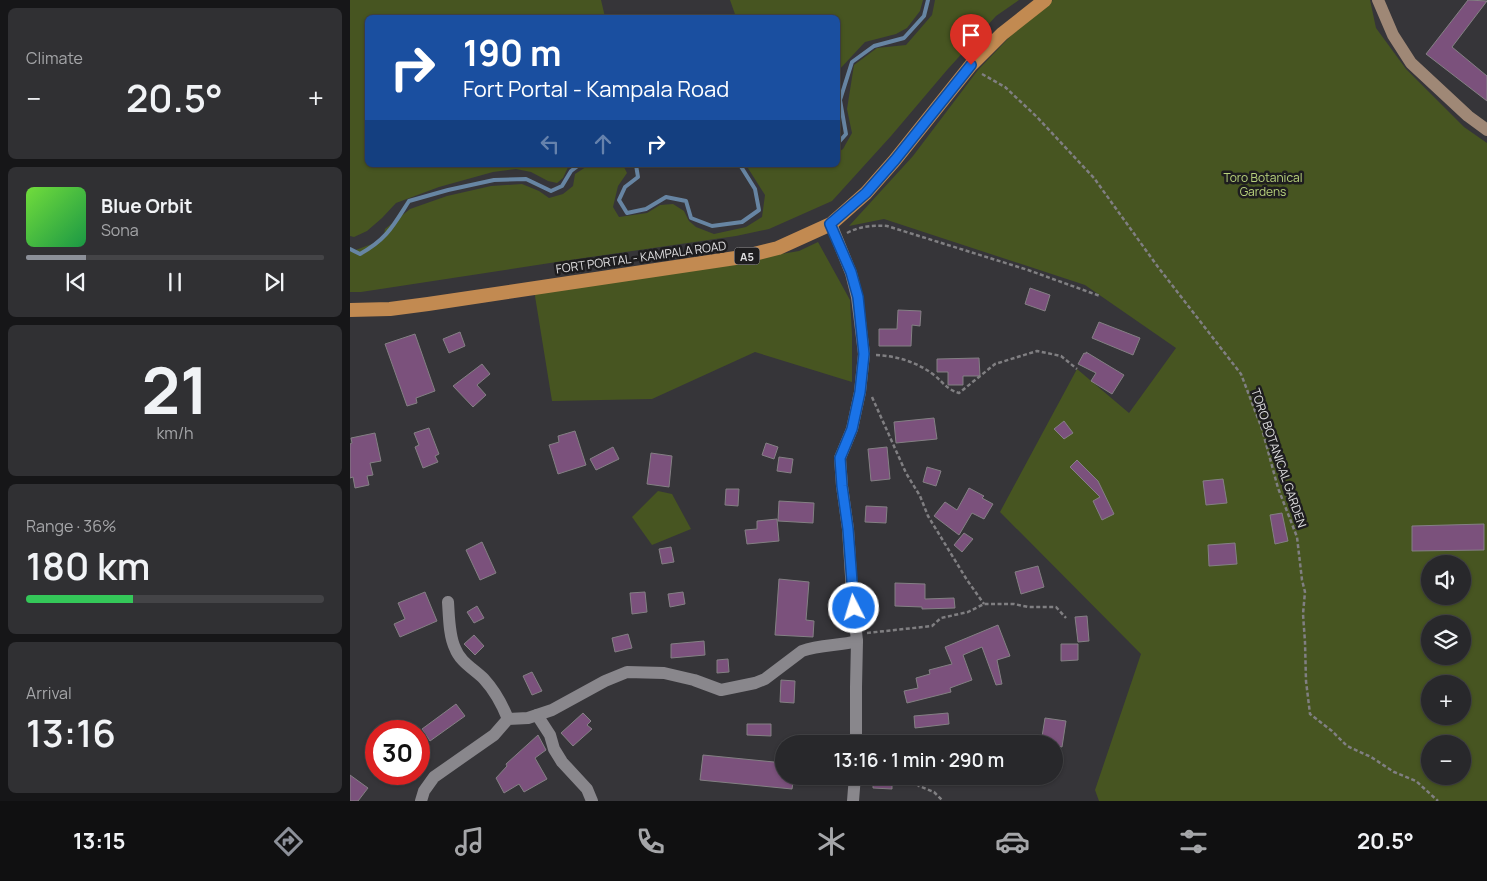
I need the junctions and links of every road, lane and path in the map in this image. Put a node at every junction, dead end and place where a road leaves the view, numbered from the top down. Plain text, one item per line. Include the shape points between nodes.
1 (1044, 0) edge
2 (1378, 0) edge
3 (971, 65) junction
4 (1487, 130) edge
5 (830, 224) junction
6 (837, 239) junction
7 (1100, 296) dead end
8 (350, 310) edge
9 (864, 354) junction
10 (1077, 369) dead end
11 (860, 392) junction
12 (448, 602) dead end
13 (984, 604) junction
14 (1066, 618) dead end
15 (858, 641) junction
16 (537, 715) junction
17 (508, 718) junction
18 (856, 735) edge
19 (854, 785) edge
20 (918, 785) edge
21 (421, 801) edge
22 (592, 801) edge
23 (853, 801) edge
24 (943, 801) edge
25 (1438, 801) edge

1 - 3 highway, FORT PORTAL - KAMPALA ROAD / A5 via 1002,34
2 - 4 main road via 1393,35 1411,63
3 - 5 highway, FORT PORTAL - KAMPALA ROAD / A5 via 866,193
3 - 25 path, TORO BOTANICAL GARDEN via 1005,87 1094,178 1241,374 1297,537 1305,592 1303,614 1310,714 1347,746 1416,781
5 - 6 street
5 - 8 highway, FORT PORTAL - KAMPALA ROAD / A5 via 778,248 742,257 428,304
6 - 7 path via 856,228 887,226
6 - 9 street via 858,297
9 - 10 path via 888,355 911,361 959,393 995,364 1037,351 1061,356
9 - 11 street
11 - 13 path via 871,395 928,516
11 - 15 street via 852,429 840,458
12 - 17 street via 455,650 502,702
13 - 14 path via 1056,607
13 - 15 path via 968,612 941,618 932,626 862,633
15 - 16 street via 809,648 761,682 721,690 664,673 628,672
15 - 18 street
16 - 17 street
16 - 22 street via 562,762 587,789
17 - 21 street via 494,735 434,777
19 - 23 street
20 - 24 path via 934,792

